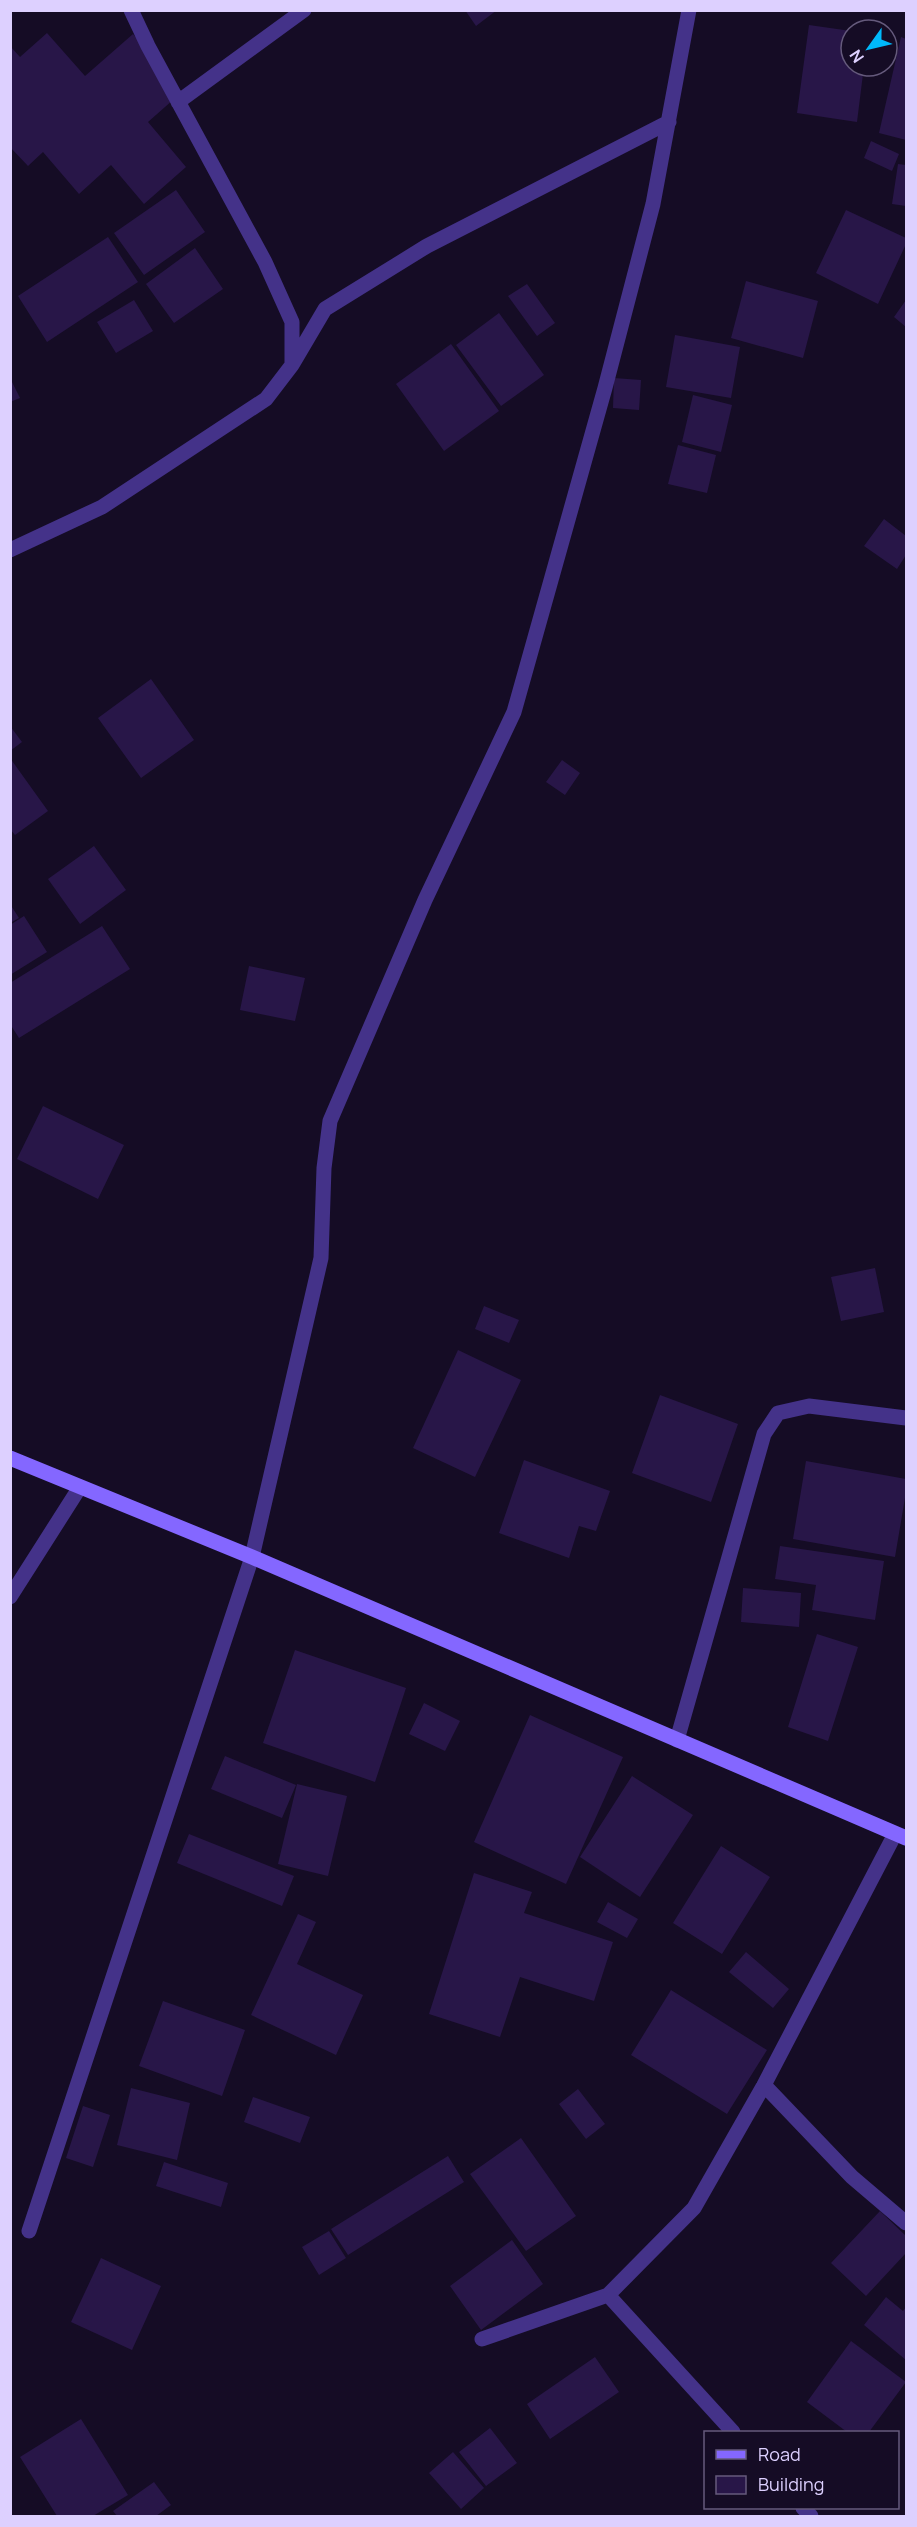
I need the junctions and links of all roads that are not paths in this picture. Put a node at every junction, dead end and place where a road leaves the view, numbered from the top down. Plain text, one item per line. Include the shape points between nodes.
1 (131, 10) edge
2 (304, 10) edge
3 (689, 10) edge
4 (178, 102) junction
5 (669, 122) junction
6 (292, 365) junction
7 (10, 550) edge
8 (906, 1418) edge
9 (10, 1458) edge
10 (80, 1486) junction
11 (252, 1557) junction
12 (10, 1597) edge
13 (677, 1740) junction
14 (901, 1836) edge
15 (764, 2085) junction
16 (906, 2223) edge
17 (29, 2231) dead end
18 (608, 2295) junction
19 (482, 2339) dead end
20 (731, 2431) edge

1 - 4 street
2 - 4 street
3 - 5 street
4 - 6 street via 265,262 292,322
5 - 6 street via 427,246 325,309
5 - 11 street via 647,227 514,712 425,900 330,1121 321,1258
6 - 7 street via 266,399 102,507
8 - 13 street via 809,1406 778,1413 764,1434
9 - 10 street
10 - 11 street
10 - 12 street
11 - 13 street
11 - 17 street
13 - 14 street
14 - 15 street
15 - 16 street via 852,2177
15 - 18 street via 694,2208
18 - 19 street
18 - 20 street

